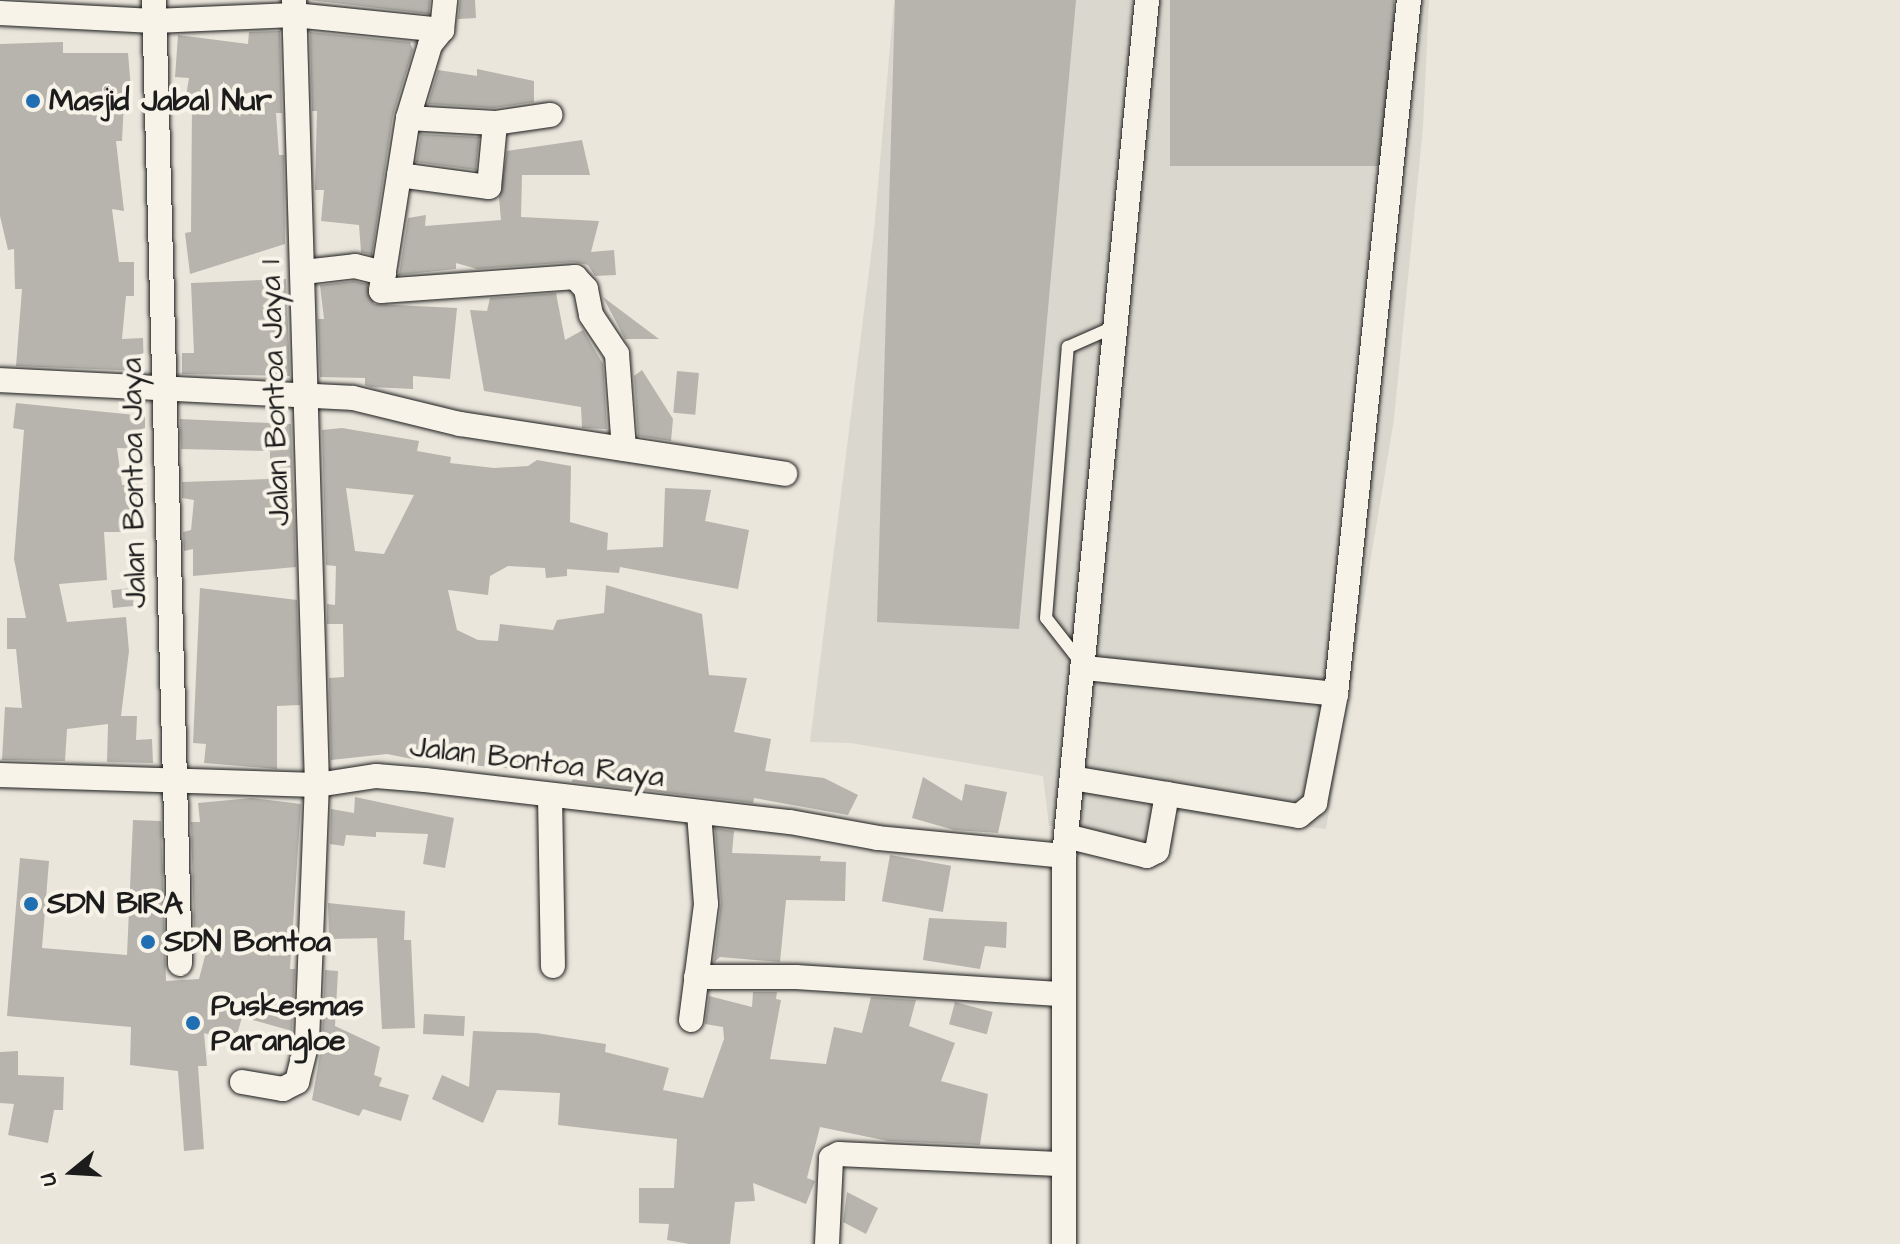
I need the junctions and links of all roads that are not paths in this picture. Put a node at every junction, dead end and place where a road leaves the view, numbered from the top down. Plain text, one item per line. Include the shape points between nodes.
1 (445, 0) edge
2 (1147, 0) edge
3 (1409, 0) edge
4 (294, 8) edge
5 (154, 10) edge
6 (0, 13) edge
7 (442, 30) junction
8 (550, 115) dead end
9 (408, 118) junction
10 (495, 123) junction
11 (399, 175) junction
12 (304, 272) junction
13 (384, 273) junction
14 (1118, 325) junction
15 (0, 380) edge
16 (164, 388) junction
17 (308, 393) junction
18 (624, 449) junction
19 (785, 474) dead end
20 (1085, 668) junction
21 (1336, 694) junction
22 (0, 775) edge
23 (172, 778) junction
24 (1072, 778) junction
25 (317, 785) junction
26 (1167, 794) junction
27 (550, 796) junction
28 (699, 812) junction
29 (1065, 846) junction
30 (180, 964) dead end
31 (553, 966) dead end
32 (696, 977) junction
33 (1062, 994) junction
34 (691, 1020) dead end
35 (242, 1082) dead end
36 (1063, 1164) junction
37 (827, 1244) edge
38 (1064, 1244) edge

1 - 7 street
2 - 14 street
3 - 21 street
4 - 5 street
4 - 7 street
4 - 12 street, Jalan Bontoa Jaya 1
5 - 6 street
5 - 16 street, Jalan Bontoa Jaya
7 - 9 street via 430,45
8 - 10 street
9 - 10 street
9 - 11 street
10 - 11 street via 489,187
11 - 13 street
12 - 13 street via 355,266
12 - 17 street, Jalan Bontoa Jaya 1
13 - 18 street via 381,291 465,289 575,277 586,289 591,315 617,354
14 - 20 street
14 - 20 lane via 1068,347 1046,618
15 - 16 street
16 - 17 street
16 - 23 street, Jalan Bontoa Jaya
17 - 18 street
17 - 25 street, Jalan Bontoa Jaya 1
18 - 19 street
20 - 21 street
20 - 24 street
21 - 26 street via 1309,812 1299,816
22 - 23 street, Jalan Bontoa Raya
23 - 25 street, Jalan Bontoa Raya
23 - 30 street, Jalan Bontoa Jaya
24 - 26 street
24 - 29 street
25 - 27 street, Jalan Bontoa Raya via 376,776
25 - 35 street, Jalan Bontoa Jaya 1 via 303,1066 297,1082 283,1089
26 - 29 street, Jalan Bontoa Raya via 1157,851 1147,856
27 - 28 street, Jalan Bontoa Raya
27 - 31 street
28 - 29 street, Jalan Bontoa Raya via 878,838
28 - 32 street via 706,904
29 - 33 street
32 - 33 street via 796,977
32 - 34 street
33 - 36 street
36 - 37 street via 839,1154 831,1158
36 - 38 street

